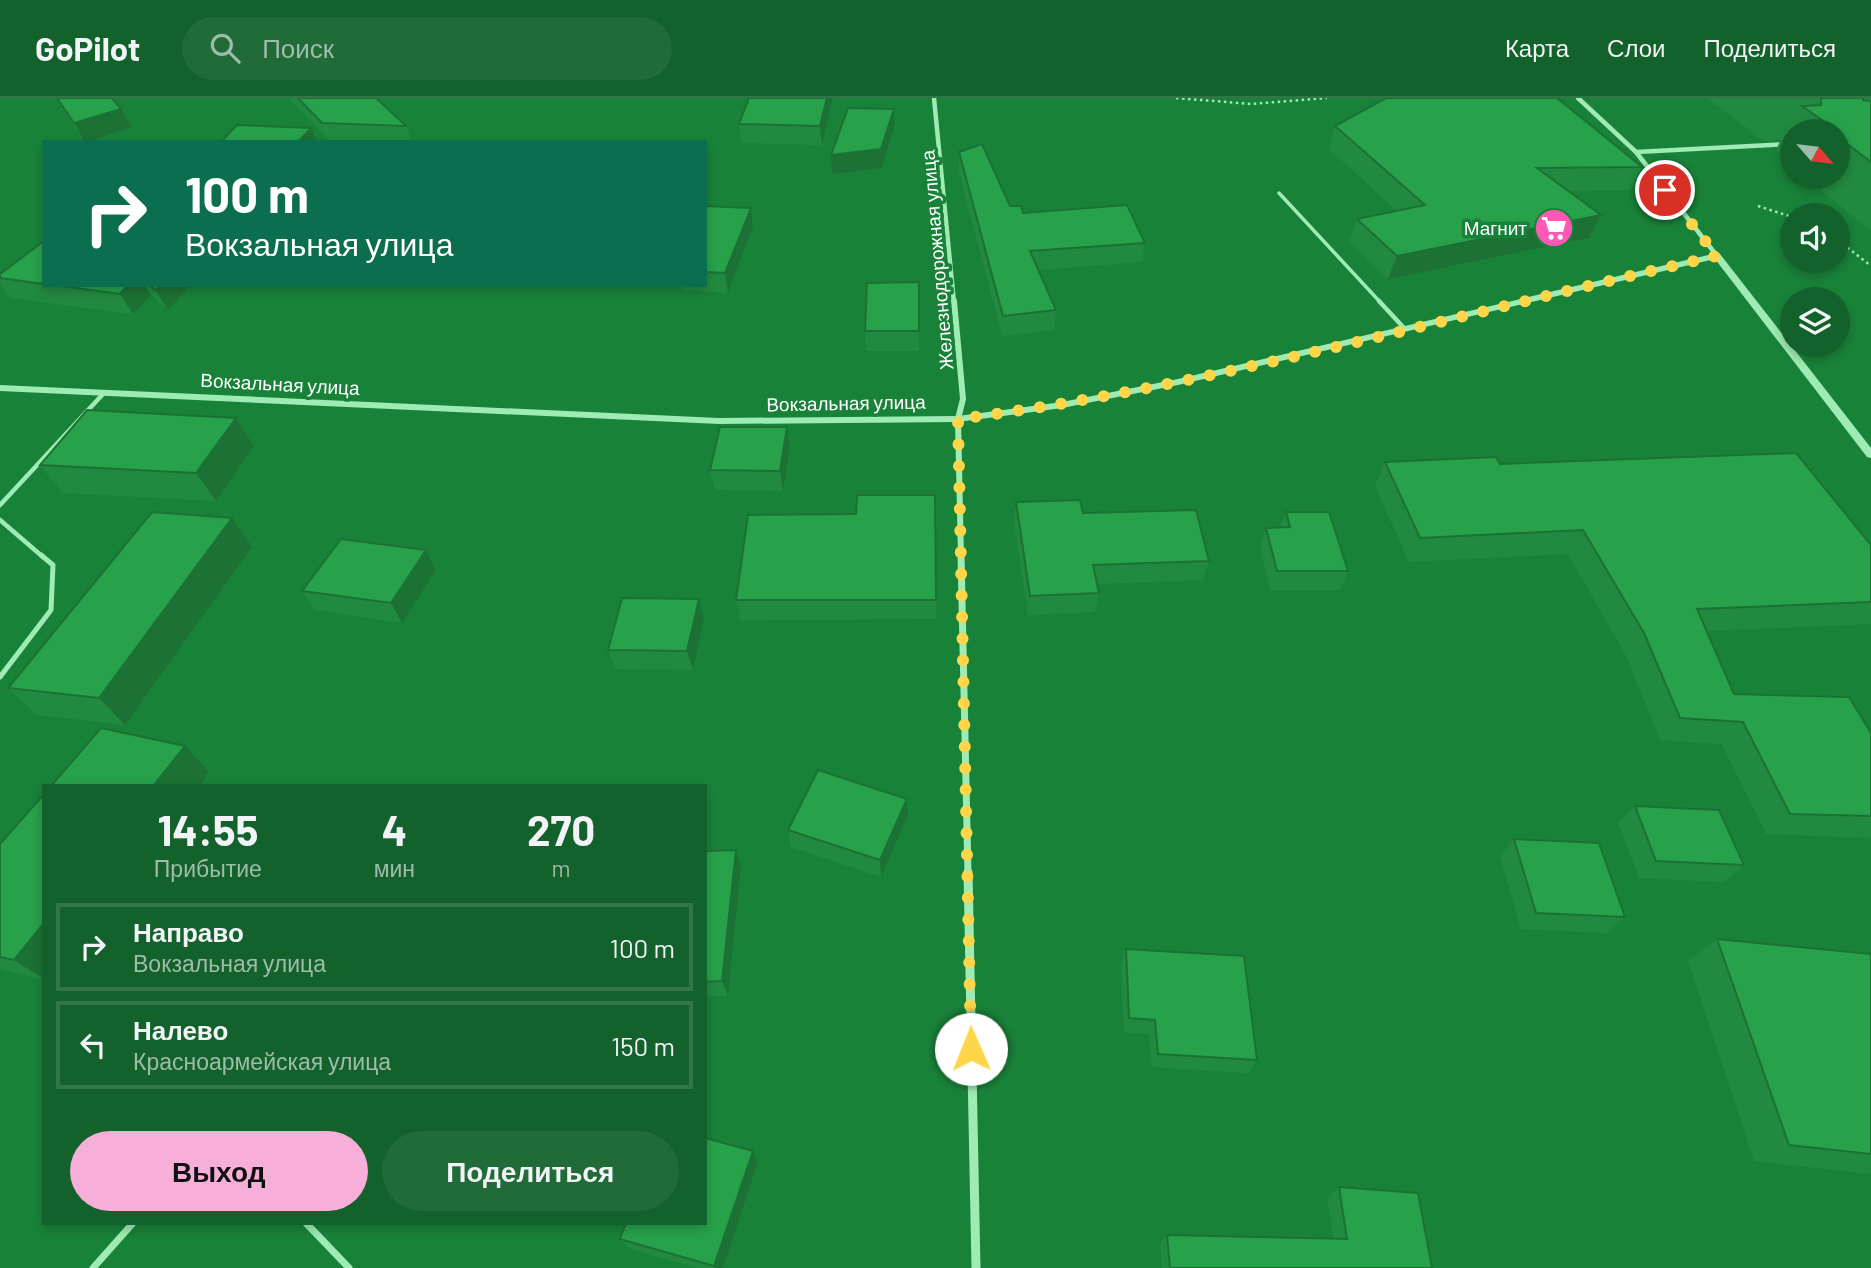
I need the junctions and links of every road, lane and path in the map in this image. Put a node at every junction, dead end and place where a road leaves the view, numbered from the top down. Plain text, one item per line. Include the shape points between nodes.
1 (934, 98) edge
2 (1175, 98) edge
3 (1327, 98) edge
4 (1578, 98) edge
5 (1780, 145) edge
6 (1636, 152) junction
7 (1279, 193) dead end
8 (1758, 206) dead end
9 (1780, 213) edge
10 (1850, 249) edge
11 (1717, 256) junction
12 (1871, 266) edge
13 (1405, 328) junction
14 (0, 388) edge
15 (103, 394) junction
16 (958, 419) junction
17 (1871, 455) edge
18 (0, 505) edge
19 (0, 520) edge
20 (0, 677) edge
21 (132, 1225) edge
22 (308, 1225) edge
23 (93, 1268) edge
24 (349, 1268) edge
25 (976, 1268) edge

1 - 16 street, Железнодорожная улица via 964,399
2 - 3 path via 1242,107
4 - 6 street
5 - 6 street
6 - 11 street
7 - 13 lane
8 - 9 path
10 - 12 path
11 - 13 street, Вокзальная улица
11 - 17 street
13 - 16 street, Вокзальная улица via 1101,397
14 - 15 street, Вокзальная улица
15 - 16 street, Вокзальная улица via 719,421
15 - 18 lane
16 - 25 street, Железнодорожная улица
19 - 20 lane via 53,565 51,610
21 - 23 lane
22 - 24 lane

